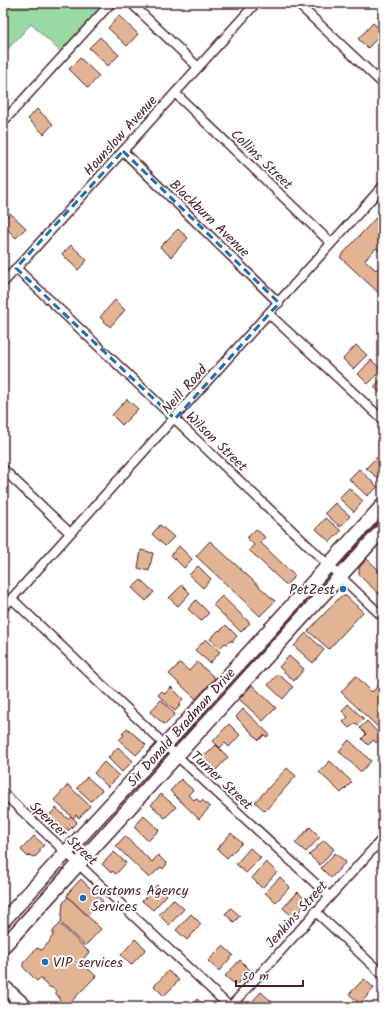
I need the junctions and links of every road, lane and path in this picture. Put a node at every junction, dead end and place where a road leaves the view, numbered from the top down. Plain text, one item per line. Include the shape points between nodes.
1 (111, 3) edge
2 (131, 3) edge
3 (256, 3) edge
4 (297, 3) edge
5 (198, 67) junction
6 (383, 84) edge
7 (175, 93) junction
8 (3, 122) edge
9 (123, 151) junction
10 (383, 186) edge
11 (331, 243) junction
12 (16, 268) junction
13 (3, 283) edge
14 (279, 303) junction
15 (269, 314) junction
16 (174, 419) junction
17 (383, 420) edge
18 (3, 469) edge
19 (383, 505) edge
20 (383, 529) edge
21 (70, 533) junction
22 (329, 565) junction
23 (340, 577) junction
24 (11, 598) junction
25 (3, 608) edge
26 (383, 617) edge
27 (165, 745) junction
28 (177, 756) junction
29 (3, 793) edge
30 (383, 838) edge
31 (66, 852) junction
32 (78, 864) junction
33 (330, 896) junction
34 (315, 912) junction
35 (3, 921) edge
36 (17, 932) junction
37 (3, 946) edge
38 (3, 952) edge
39 (383, 975) edge
40 (3, 985) edge
41 (26, 1007) edge
42 (230, 1007) edge

1 - 8 street
2 - 5 street
3 - 5 street, Hounslow Avenue
4 - 6 street
5 - 7 street, Hounslow Avenue
7 - 9 street, Hounslow Avenue
7 - 11 street, Collins Street
9 - 12 street, Hounslow Avenue
9 - 14 street, Blackburn Avenue
10 - 11 street, Neill Road
11 - 14 street, Neill Road
12 - 13 street, Hounslow Avenue
12 - 16 street, Wilson Street
14 - 15 street, Neill Road
15 - 16 street, Neill Road
15 - 17 street
16 - 21 street, Neill Road
16 - 22 street, Wilson Street
18 - 21 street
19 - 22 main road, Sir Donald Bradman Drive
20 - 23 main road, Sir Donald Bradman Drive
21 - 24 street, Neill Road
22 - 23 street, Wilson Street
22 - 27 main road, Sir Donald Bradman Drive
23 - 26 street, Wilson Street
23 - 28 main road, Sir Donald Bradman Drive
24 - 25 street, Neill Road
24 - 27 street, Turner Street
27 - 28 street, Turner Street
27 - 31 main road, Sir Donald Bradman Drive
28 - 32 main road, Sir Donald Bradman Drive
28 - 33 street, Turner Street
29 - 31 street, Spencer Street
30 - 33 street, Jenkins Street
31 - 32 street, Spencer Street
31 - 35 main road, Sir Donald Bradman Drive
32 - 36 main road, Sir Donald Bradman Drive
32 - 42 street, Spencer Street
33 - 34 street, Jenkins Street
34 - 39 street
34 - 42 street, Jenkins Street
36 - 37 main road, Sir Donald Bradman Drive
36 - 38 main road
40 - 41 main road

